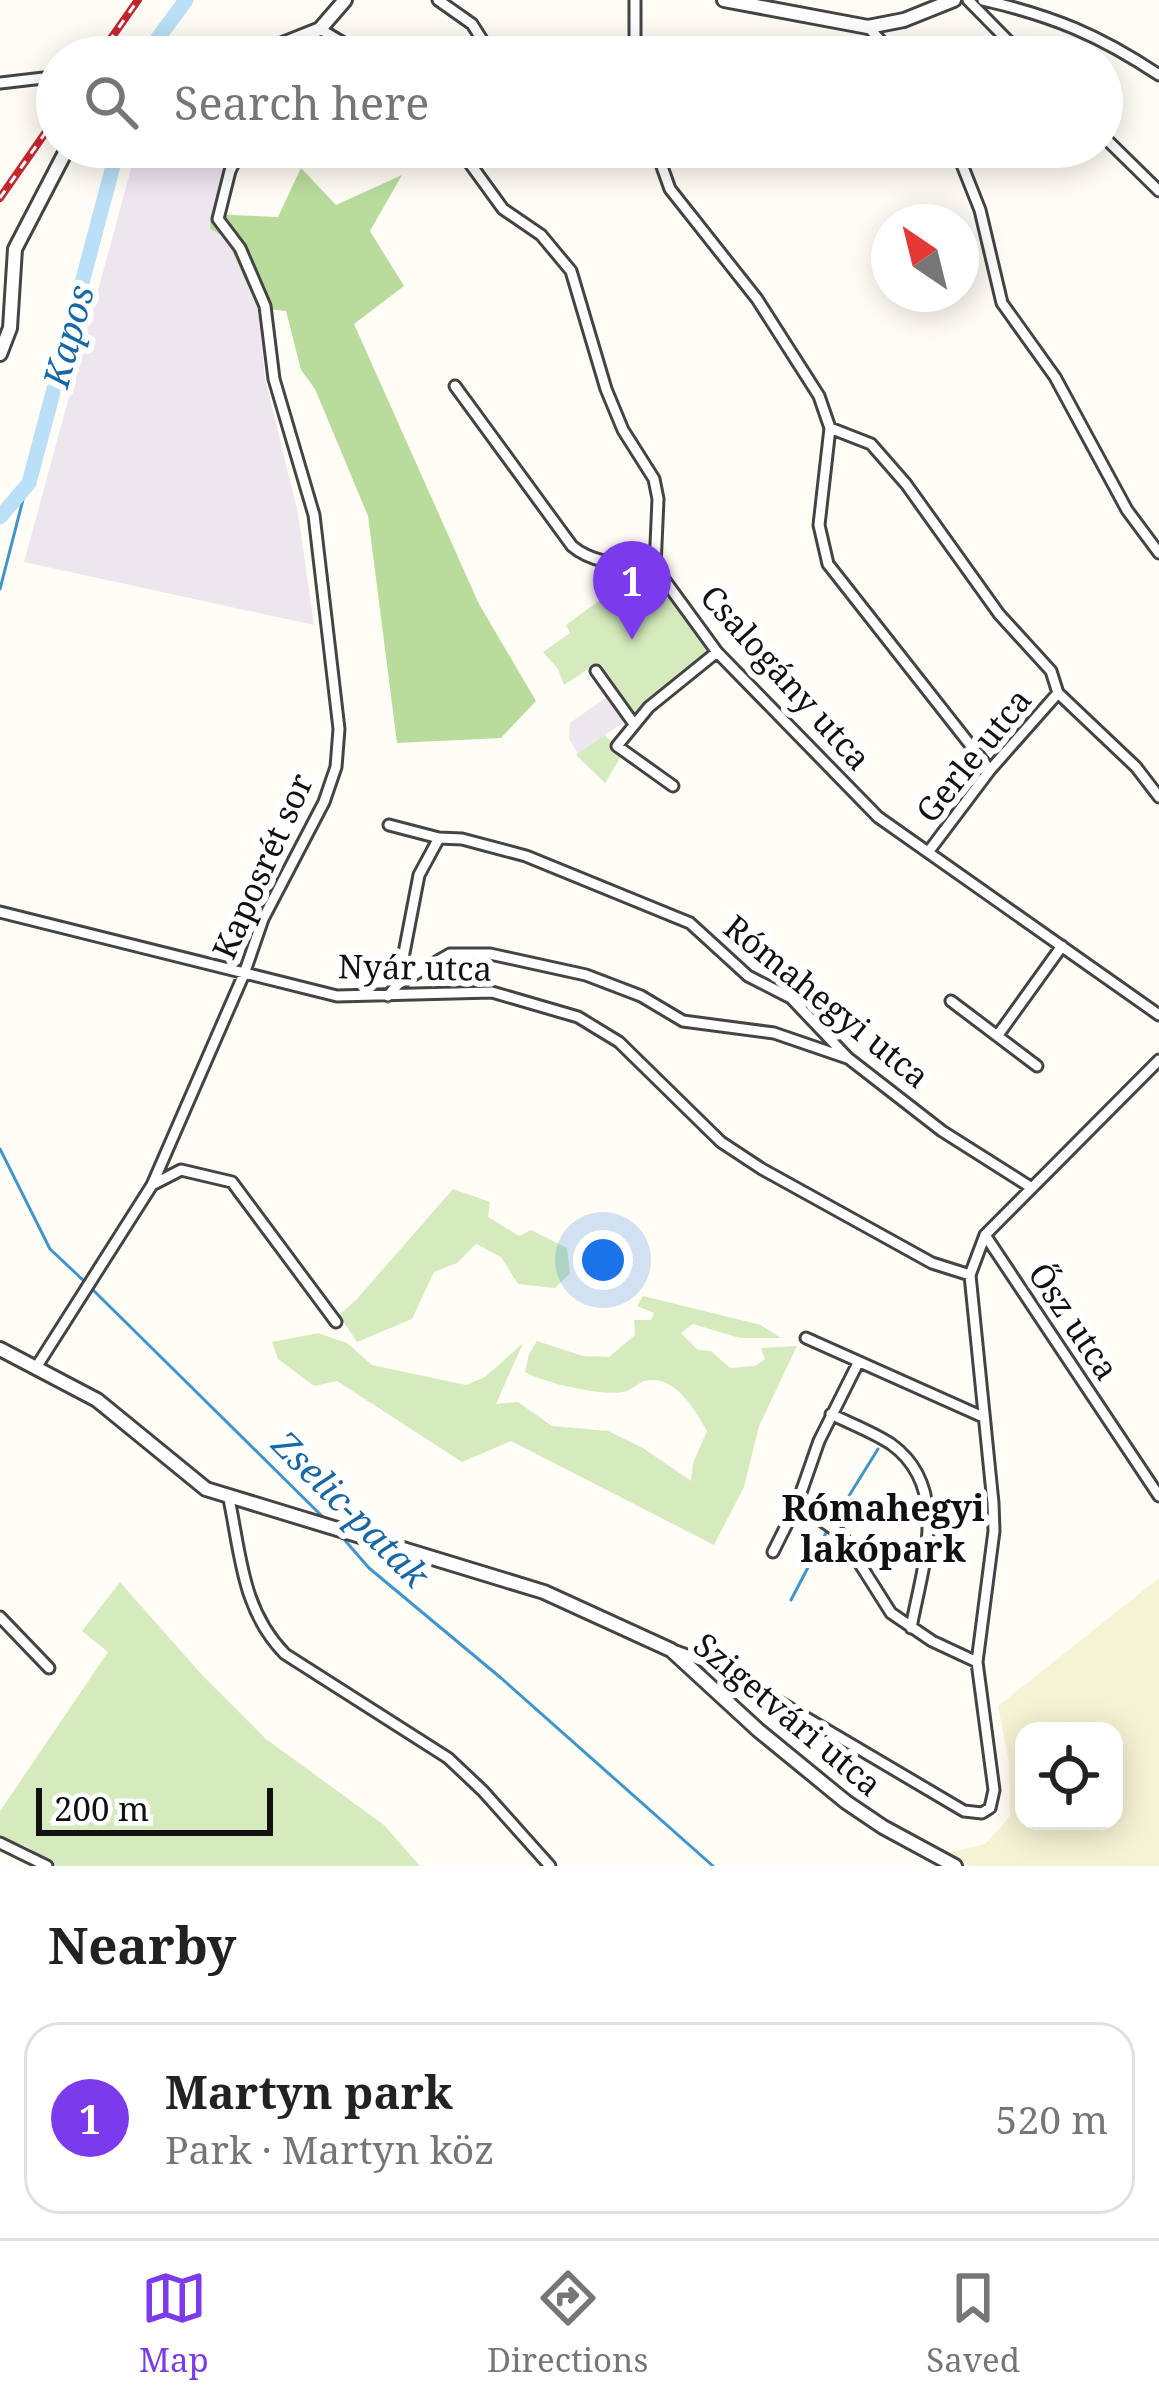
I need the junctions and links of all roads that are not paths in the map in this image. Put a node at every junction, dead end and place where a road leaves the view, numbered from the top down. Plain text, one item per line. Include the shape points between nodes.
1 (345, 0) edge
2 (438, 0) edge
3 (635, 0) edge
4 (724, 0) edge
5 (954, 0) edge
6 (968, 0) edge
7 (982, 0) edge
8 (868, 27) junction
9 (320, 29) junction
10 (301, 36) edge
11 (332, 36) edge
12 (480, 36) edge
13 (634, 36) edge
14 (876, 36) edge
15 (1003, 36) edge
16 (1094, 36) edge
17 (1123, 53) edge
18 (1159, 75) edge
19 (36, 79) edge
20 (0, 83) edge
21 (1123, 156) edge
22 (57, 168) edge
23 (232, 168) edge
24 (473, 168) edge
25 (662, 168) edge
26 (963, 168) edge
27 (1159, 191) edge
28 (0, 354) edge
29 (455, 386) dead end
30 (830, 428) junction
31 (1159, 553) edge
32 (655, 567) junction
33 (717, 652) junction
34 (596, 671) dead end
35 (1058, 693) junction
36 (634, 724) junction
37 (990, 770) junction
38 (673, 785) dead end
39 (1159, 797) edge
40 (389, 825) dead end
41 (439, 838) junction
42 (929, 851) junction
43 (0, 912) edge
44 (1062, 946) junction
45 (244, 974) junction
46 (398, 984) junction
47 (388, 996) junction
48 (951, 1001) dead end
49 (1159, 1015) edge
50 (998, 1035) junction
51 (848, 1058) junction
52 (1159, 1060) edge
53 (1037, 1066) dead end
54 (152, 1185) junction
55 (1032, 1188) junction
56 (985, 1235) junction
57 (970, 1275) junction
58 (336, 1322) dead end
59 (806, 1338) dead end
60 (0, 1349) edge
61 (858, 1363) junction
62 (38, 1366) junction
63 (832, 1414) junction
64 (983, 1417) junction
65 (1159, 1496) edge
66 (229, 1499) junction
67 (797, 1504) junction
68 (773, 1552) dead end
69 (0, 1617) edge
70 (911, 1628) junction
71 (671, 1650) junction
72 (977, 1662) junction
73 (49, 1668) dead end
74 (0, 1843) edge
75 (47, 1866) edge
76 (550, 1866) edge
77 (955, 1866) edge

1 - 9 street
2 - 12 street
3 - 13 street
4 - 8 street
5 - 8 street
6 - 15 street
7 - 16 street
8 - 14 street
9 - 10 street
9 - 11 street
17 - 18 street
19 - 20 street
21 - 27 street
22 - 28 street via 15,249 10,328
23 - 45 street, Kaposrét sor via 218,219 265,306 274,379 314,515 339,729 324,802
24 - 32 street via 503,209 541,235 571,271 606,389 654,479
25 - 30 street via 670,189 757,299 819,396
26 - 31 street via 1002,302
29 - 32 street via 572,546 598,560
30 - 35 street via 871,444 906,484 999,614 1051,671
30 - 37 street via 819,525 828,565
32 - 33 street, Csalogány utca
33 - 36 street
33 - 42 street, Csalogány utca via 878,817
34 - 36 street
35 - 37 street, Gerle utca
35 - 39 street
36 - 38 street via 617,746
37 - 42 street, Gerle utca
40 - 41 street, Rómahegyi utca
41 - 46 street via 419,875
41 - 51 street, Rómahegyi utca via 526,856 690,923 748,976 791,998
42 - 44 street, Csalogány utca
43 - 45 street, Nyár utca
44 - 49 street, Csalogány utca
44 - 50 street
45 - 47 street, Nyár utca via 338,996
45 - 54 street, Kaposrét sor
46 - 47 street
46 - 51 street via 450,954 490,954 586,975 683,1022 774,1033
47 - 57 street, Nyár utca via 492,992 578,1017 620,1042 748,1160 932,1263
48 - 50 street
50 - 53 street
51 - 55 street, Rómahegyi utca
52 - 55 street
54 - 58 street via 182,1170 232,1182
54 - 62 street, Kaposrét sor
55 - 56 street
56 - 57 street
56 - 65 street, Ősz utca
57 - 64 street
59 - 61 street
60 - 62 street, Szigetvári utca
61 - 63 street
61 - 64 street
62 - 66 street, Szigetvári utca
63 - 67 street
63 - 70 street via 889,1443 925,1488 929,1527
64 - 72 street via 994,1531
66 - 71 street, Szigetvári utca via 544,1592
66 - 76 street via 251,1607 264,1633 284,1654 448,1758
67 - 68 street
67 - 70 street via 841,1534 880,1599
69 - 73 street
70 - 72 street
71 - 72 street via 722,1668 974,1813 990,1808 994,1790
71 - 77 street, Szigetvári utca via 846,1802
74 - 75 street

